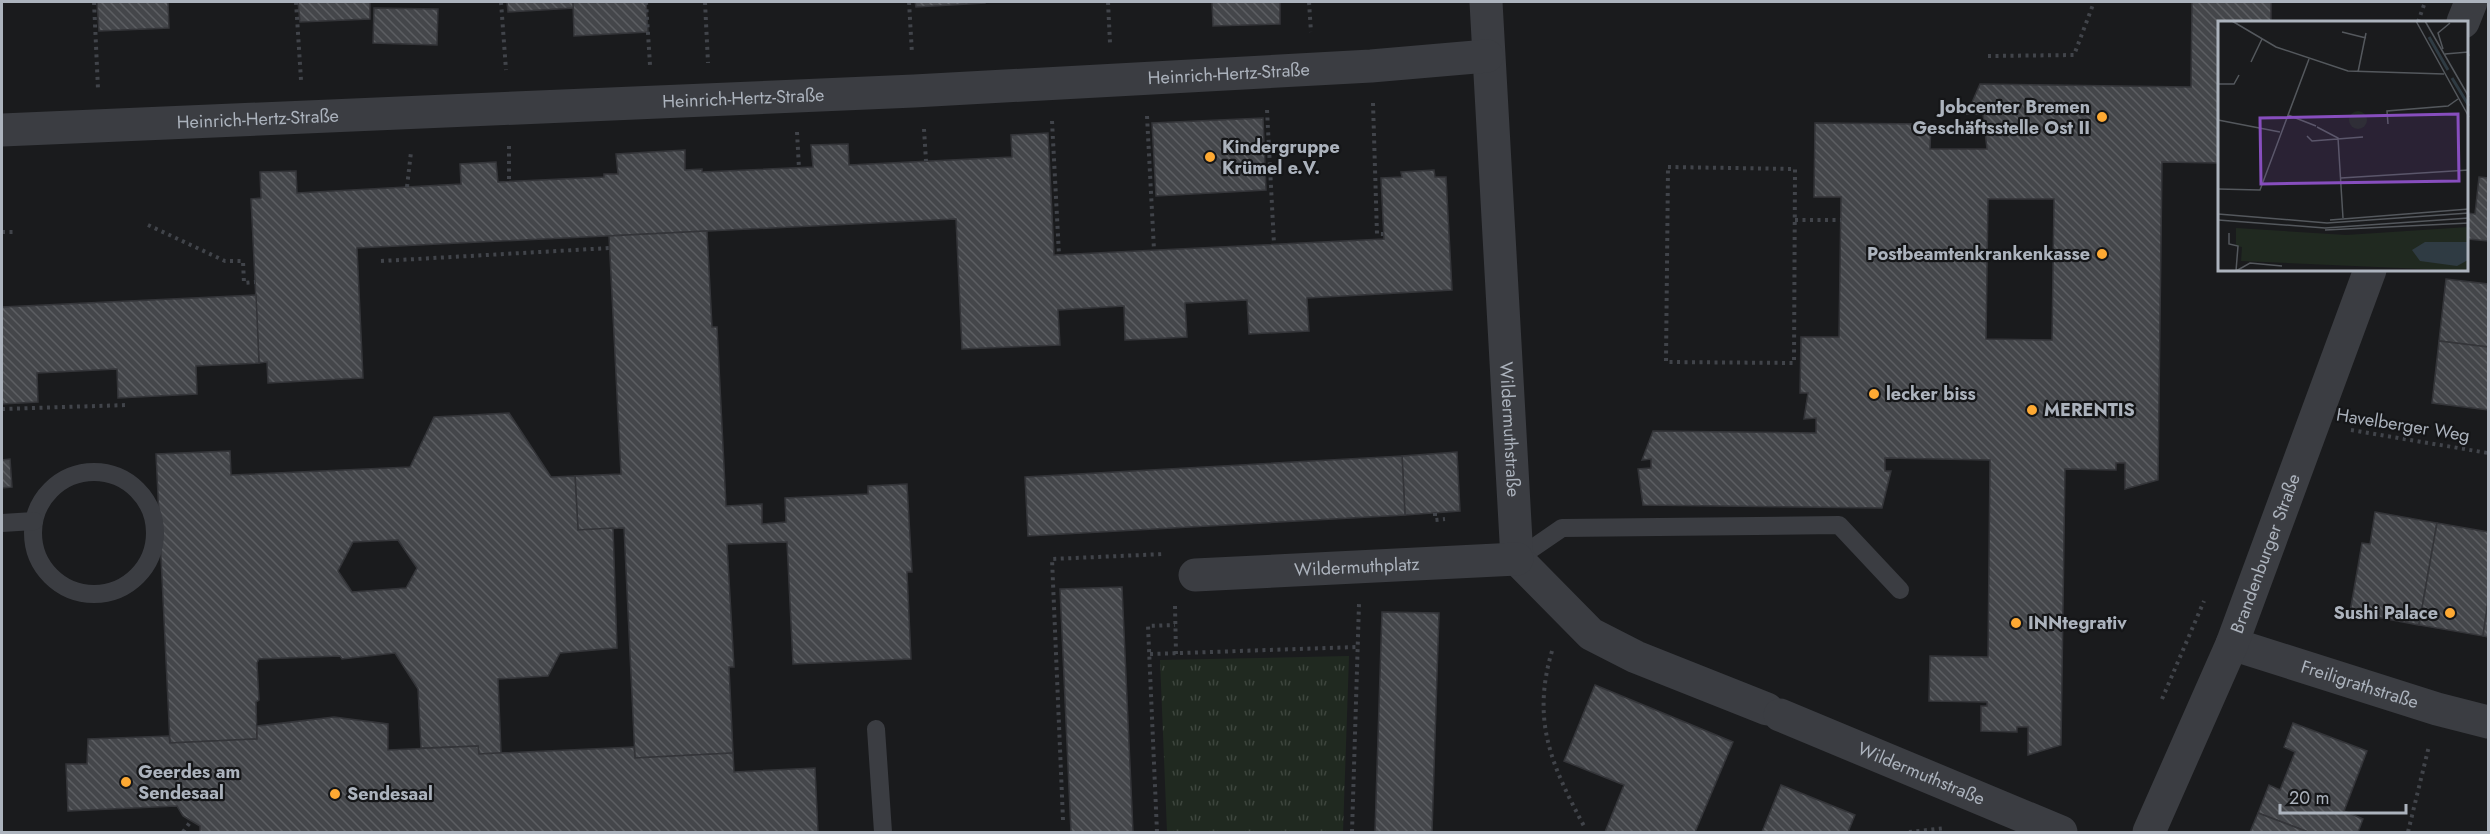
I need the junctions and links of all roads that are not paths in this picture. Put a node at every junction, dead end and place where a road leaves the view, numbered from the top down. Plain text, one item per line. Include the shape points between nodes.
1 (1486, 2) edge
2 (2471, 2) edge
3 (2463, 21) edge
4 (1487, 56) junction
5 (2, 130) edge
6 (2369, 272) edge
7 (34, 521) junction
8 (2, 523) edge
9 (1517, 559) junction
10 (1184, 564) road end
11 (1900, 590) dead end
12 (2232, 644) junction
13 (2488, 722) edge
14 (876, 729) dead end
15 (883, 832) edge
16 (2061, 832) edge
17 (2149, 832) edge

1 - 4 street, Wildermuthstraße
2 - 3 street
4 - 5 street, Heinrich-Hertz-Straße via 914,91
4 - 9 street, Wildermuthstraße
6 - 12 street, Brandenburger Straße
7 - 7 lane via 33,540 39,560 51,577 68,589 87,595 108,594 142,572 152,554 156,534 153,514 144,496 111,474 91,472 54,487 41,502
7 - 8 lane
9 - 10 street, Wildermuthplatz via 1360,568
9 - 11 lane via 1562,528 1839,525
9 - 16 street, Wildermuthstraße via 1591,634 1636,657
12 - 13 street, Freiligrathstraße
12 - 17 street, Brandenburger Straße
14 - 15 lane

